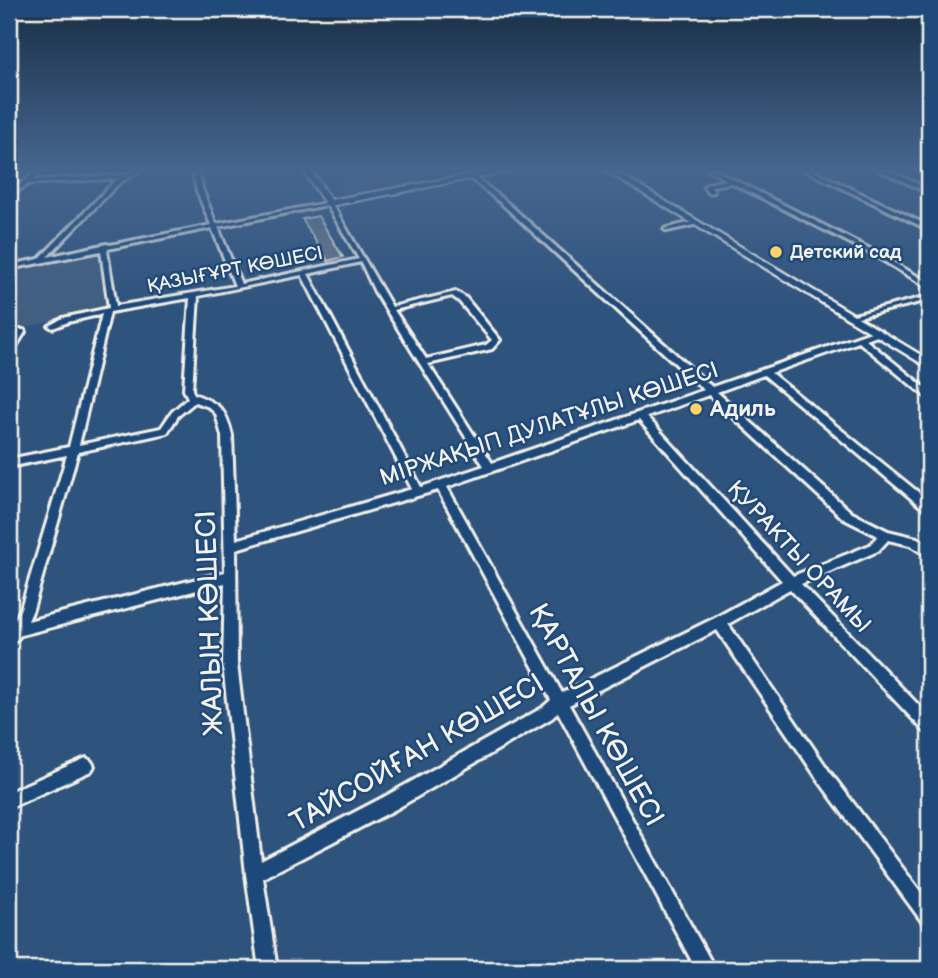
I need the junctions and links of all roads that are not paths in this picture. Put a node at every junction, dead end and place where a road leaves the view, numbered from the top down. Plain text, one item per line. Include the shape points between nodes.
1 (84, 216) edge
2 (210, 216) edge
3 (262, 216) edge
4 (337, 216) edge
5 (516, 216) edge
6 (684, 216) edge
7 (801, 216) edge
8 (903, 216) edge
9 (696, 223) junction
10 (213, 225) junction
11 (929, 228) edge
12 (667, 229) dead end
13 (107, 246) junction
14 (41, 260) junction
15 (363, 260) junction
16 (9, 267) edge
17 (305, 274) junction
18 (929, 286) edge
19 (239, 288) junction
20 (194, 295) junction
21 (929, 298) edge
22 (391, 309) junction
23 (110, 310) junction
24 (850, 317) junction
25 (54, 326) dead end
26 (21, 332) dead end
27 (877, 333) junction
28 (861, 340) junction
29 (9, 351) edge
30 (424, 362) junction
31 (929, 365) edge
32 (765, 372) junction
33 (710, 393) junction
34 (929, 395) edge
35 (194, 398) junction
36 (640, 416) junction
37 (73, 451) junction
38 (9, 463) edge
39 (490, 468) junction
40 (441, 485) junction
41 (418, 491) junction
42 (929, 507) edge
43 (886, 535) junction
44 (231, 546) junction
45 (929, 552) edge
46 (232, 576) junction
47 (791, 582) junction
48 (719, 622) junction
49 (13, 634) edge
50 (558, 703) junction
51 (929, 726) edge
52 (86, 766) dead end
53 (9, 800) edge
54 (254, 874) junction
55 (929, 916) edge
56 (268, 969) edge
57 (706, 969) edge

1 - 14 street
2 - 10 street
3 - 10 street
4 - 15 street
5 - 33 street
6 - 9 street
7 - 18 street
8 - 11 street
9 - 12 street
9 - 24 street
10 - 13 street
10 - 19 street
13 - 14 street
13 - 23 street
14 - 16 street
15 - 17 street, ҚАЗЫҒҰРТ КӨШЕСІ
15 - 22 street
17 - 19 street, ҚАЗЫҒҰРТ КӨШЕСІ
17 - 41 street
19 - 20 street, ҚАЗЫҒҰРТ КӨШЕСІ
20 - 23 street, ҚАЗЫҒҰРТ КӨШЕСІ
20 - 35 street via 187,390
21 - 24 street
22 - 30 street
22 - 30 street via 453,294 496,340 489,347
23 - 25 street, ҚАЗЫҒҰРТ КӨШЕСІ
23 - 37 street
24 - 27 street
26 - 29 street
27 - 28 street, МІРЖАҚЫП ДУЛАТҰЛЫ КӨШЕСІ
27 - 31 street
28 - 32 street, МІРЖАҚЫП ДУЛАТҰЛЫ КӨШЕСІ
28 - 34 street
30 - 39 street
32 - 33 street, МІРЖАҚЫП ДУЛАТҰЛЫ КӨШЕСІ
32 - 42 street
33 - 36 street, МІРЖАҚЫП ДУЛАТҰЛЫ КӨШЕСІ
33 - 43 street via 848,516
35 - 37 street via 164,431
35 - 44 street, ЖАЛЫН КӨШЕСІ via 224,413
36 - 39 street, МІРЖАҚЫП ДУЛАТҰЛЫ КӨШЕСІ
36 - 47 street, ҚУРАКТЫ ОРАМЫ
37 - 38 street
37 - 49 street via 27,609
39 - 40 street, МІРЖАҚЫП ДУЛАТҰЛЫ КӨШЕСІ
40 - 41 street, МІРЖАҚЫП ДУЛАТҰЛЫ КӨШЕСІ
40 - 50 street, ҚАРТАЛЫ КӨШЕСІ
41 - 44 street, МІРЖАҚЫП ДУЛАТҰЛЫ КӨШЕСІ
43 - 45 street via 902,537
43 - 47 street, ТАЙСОЙҒАН КӨШЕСІ via 874,548
44 - 46 street, ЖАЛЫН КӨШЕСІ
46 - 49 street
46 - 54 street, ЖАЛЫН КӨШЕСІ via 230,664
47 - 48 street, ТАЙСОЙҒАН КӨШЕСІ
47 - 51 street, ҚУРАКТЫ ОРАМЫ
48 - 50 street, ТАЙСОЙҒАН КӨШЕСІ
48 - 55 street via 824,776
50 - 54 street, ТАЙСОЙҒАН КӨШЕСІ via 390,803
50 - 57 street, ҚАРТАЛЫ КӨШЕСІ
52 - 53 street
54 - 56 street, ЖАЛЫН КӨШЕСІ

